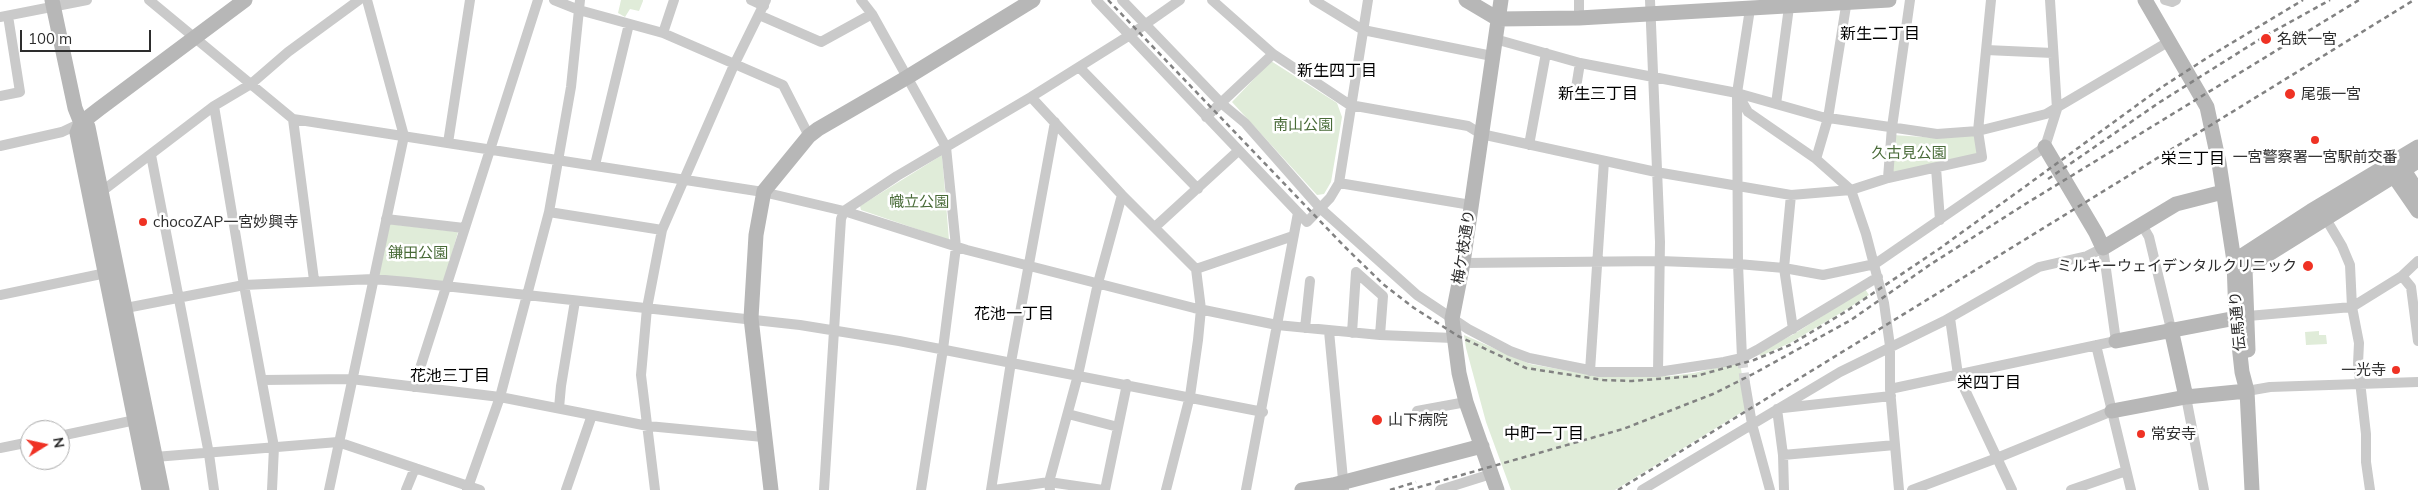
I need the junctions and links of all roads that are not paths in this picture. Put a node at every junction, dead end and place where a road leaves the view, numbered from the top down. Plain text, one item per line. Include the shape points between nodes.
1 (87, 0) edge
2 (149, 0) edge
3 (245, 0) edge
4 (359, 0) edge
5 (367, 0) edge
6 (470, 0) edge
7 (538, 0) edge
8 (554, 0) edge
9 (674, 0) edge
10 (751, 0) edge
11 (1033, 0) edge
12 (1096, 0) edge
13 (1122, 0) edge
14 (1180, 0) edge
15 (1212, 0) edge
16 (1314, 0) edge
17 (1368, 0) edge
18 (1466, 0) edge
19 (1501, 0) edge
20 (1579, 0) edge
21 (1889, 0) edge
22 (1910, 0) edge
23 (1991, 0) edge
24 (2050, 0) edge
25 (2145, 0) edge
26 (2165, 0) edge
27 (2176, 0) edge
28 (866, 1) edge
29 (1847, 2) edge
30 (53, 4) edge
31 (1751, 4) edge
32 (580, 5) edge
33 (1789, 6) junction
34 (763, 7) edge
35 (1650, 7) edge
36 (872, 14) junction
37 (4, 17) edge
38 (1579, 18) junction
39 (1498, 19) junction
40 (629, 24) junction
41 (1145, 24) junction
42 (1363, 30) junction
43 (662, 33) junction
44 (1130, 36) junction
45 (196, 37) junction
46 (1495, 39) junction
47 (2168, 42) junction
48 (1986, 50) junction
49 (1546, 53) junction
50 (2053, 53) junction
51 (1273, 54) junction
52 (1492, 56) junction
53 (1580, 62) junction
54 (734, 65) junction
55 (1079, 67) junction
56 (906, 78) junction
57 (1654, 78) junction
58 (251, 84) junction
59 (1737, 93) junction
60 (1575, 94) dead end
61 (0, 96) edge
62 (1031, 97) junction
63 (1221, 103) junction
64 (1776, 104) junction
65 (1350, 105) junction
66 (214, 106) junction
67 (2057, 109) junction
68 (1206, 118) junction
69 (1828, 118) junction
70 (292, 119) junction
71 (1055, 122) junction
72 (81, 123) junction
73 (1892, 127) junction
74 (1978, 131) junction
75 (1481, 134) junction
76 (404, 136) junction
77 (809, 136) junction
78 (448, 143) junction
79 (1529, 144) junction
80 (0, 146) edge
81 (946, 147) junction
82 (2045, 147) junction
83 (2418, 147) edge
84 (490, 150) junction
85 (1238, 151) junction
86 (151, 155) junction
87 (1816, 159) junction
88 (557, 160) junction
89 (1604, 161) junction
90 (2418, 161) edge
91 (595, 165) junction
92 (1936, 168) junction
93 (2396, 168) junction
94 (1656, 172) junction
95 (1888, 178) junction
96 (683, 179) junction
97 (1339, 183) junction
98 (1736, 186) junction
99 (1198, 189) junction
100 (1850, 190) junction
101 (101, 192) junction
102 (763, 192) junction
103 (2223, 192) junction
104 (2418, 192) edge
105 (1122, 195) junction
106 (1791, 195) junction
107 (1471, 205) junction
108 (1320, 208) junction
109 (844, 211) junction
110 (2418, 211) edge
111 (549, 212) junction
112 (1298, 213) junction
113 (386, 219) junction
114 (2326, 219) junction
115 (1940, 220) junction
116 (2142, 225) junction
117 (1155, 227) junction
118 (464, 228) junction
119 (662, 230) junction
120 (1293, 236) junction
121 (956, 247) junction
122 (2103, 248) junction
123 (2418, 261) edge
124 (1596, 262) junction
125 (1660, 262) junction
126 (1463, 263) junction
127 (1738, 264) junction
128 (1875, 264) junction
129 (2240, 265) junction
130 (1030, 266) junction
131 (1784, 268) junction
132 (1196, 269) junction
133 (106, 273) junction
134 (2402, 276) junction
135 (1878, 277) junction
136 (373, 279) junction
137 (314, 280) junction
138 (1310, 281) dead end
139 (1098, 283) junction
140 (244, 285) junction
141 (447, 286) junction
142 (0, 295) edge
143 (528, 296) junction
144 (177, 298) junction
145 (575, 301) junction
146 (2352, 307) junction
147 (126, 308) junction
148 (647, 308) junction
149 (1201, 309) junction
150 (2242, 317) junction
151 (751, 318) junction
152 (1950, 318) junction
153 (1452, 319) junction
154 (1277, 325) junction
155 (1305, 328) junction
156 (1793, 328) junction
157 (2171, 329) junction
158 (834, 330) junction
159 (1330, 331) junction
160 (1352, 333) junction
161 (1380, 335) junction
162 (1453, 338) junction
163 (2116, 341) junction
164 (2418, 341) edge
165 (2096, 345) junction
166 (1890, 346) junction
167 (943, 349) junction
168 (1742, 358) junction
169 (1012, 362) junction
170 (1590, 371) junction
171 (1658, 372) junction
172 (1078, 375) junction
173 (1958, 375) junction
174 (351, 379) junction
175 (263, 380) junction
176 (2418, 382) edge
177 (1745, 383) tunnel mouth
178 (1127, 384) junction
179 (2360, 384) junction
180 (2246, 386) junction
181 (414, 387) junction
182 (1891, 392) junction
183 (1190, 396) junction
184 (500, 397) junction
185 (2186, 398) junction
186 (1466, 402) junction
187 (559, 408) junction
188 (1778, 409) junction
189 (1417, 411) dead end
190 (2112, 411) junction
191 (1263, 412) junction
192 (1068, 414) junction
193 (592, 415) junction
194 (141, 419) junction
195 (1752, 424) junction
196 (648, 426) junction
197 (1118, 426) junction
198 (70, 434) edge
199 (763, 438) junction
200 (338, 442) junction
201 (20, 444) edge
202 (1895, 445) junction
203 (1482, 446) junction
204 (274, 447) junction
205 (0, 448) edge
206 (210, 454) junction
207 (1783, 455) junction
208 (155, 457) junction
209 (1997, 458) junction
210 (415, 468) junction
211 (2126, 471) junction
212 (1492, 474) junction
213 (1050, 486) edge
214 (1343, 486) edge
215 (467, 488) edge
216 (149, 490) edge
217 (162, 490) edge
218 (214, 490) edge
219 (272, 490) edge
220 (329, 490) edge
221 (406, 490) edge
222 (480, 490) edge
223 (566, 490) edge
224 (656, 490) edge
225 (770, 490) edge
226 (824, 490) edge
227 (920, 490) edge
228 (993, 490) edge
229 (1104, 490) edge
230 (1166, 490) edge
231 (1246, 490) edge
232 (1302, 490) edge
233 (1440, 490) edge
234 (1497, 490) edge
235 (1642, 490) edge
236 (1770, 490) edge
237 (1784, 490) edge
238 (1899, 490) edge
239 (1912, 490) edge
240 (2012, 490) edge
241 (2071, 490) edge
242 (2131, 490) edge
243 (2204, 490) edge
244 (2252, 490) edge
245 (2370, 490) edge

1 - 30 street
2 - 45 street
3 - 45 street
4 - 58 street via 288,52
5 - 76 street
6 - 78 street
7 - 84 street
8 - 32 street
9 - 43 street
10 - 34 street
11 - 56 street
12 - 44 street
13 - 41 street
14 - 41 street
15 - 51 street
16 - 42 street
17 - 42 street
18 - 39 street
19 - 39 street, 梅ケ枝通り
20 - 38 street
21 - 29 street
22 - 73 street
23 - 48 street
24 - 50 street
25 - 47 street, 伝馬通り
26 - 27 street
28 - 36 street
29 - 33 street
29 - 69 street
30 - 37 street
30 - 72 street via 74,108
31 - 33 street
31 - 35 street
31 - 59 street
32 - 40 street
32 - 88 street via 571,87
33 - 64 street
34 - 36 street via 821,42
34 - 54 street
35 - 38 street
35 - 57 street
36 - 56 street
37 - 61 street via 20,92
38 - 39 street
39 - 46 street, 梅ケ枝通り
40 - 43 street
40 - 91 street
41 - 44 street
41 - 63 street
42 - 52 street
42 - 65 street
43 - 54 street
44 - 55 street
44 - 68 street
45 - 58 street
45 - 72 street
46 - 49 street
46 - 52 street, 梅ケ枝通り
47 - 67 street
47 - 103 street, 伝馬通り via 2207,107
48 - 50 street
48 - 74 street
49 - 53 street
49 - 79 street
50 - 67 street
51 - 63 street
51 - 65 street
52 - 75 street, 梅ケ枝通り
53 - 57 street
53 - 60 street
54 - 77 street via 783,85
54 - 96 street
55 - 62 street
55 - 99 street
56 - 77 street
56 - 81 street
57 - 59 street
57 - 94 street
58 - 66 street
58 - 70 street
59 - 64 street
59 - 87 street via 1748,112
59 - 98 street
62 - 71 street
62 - 81 street
63 - 68 street
63 - 108 street via 1245,123
64 - 69 street
65 - 75 street via 1468,126
65 - 97 street
66 - 86 street
66 - 140 street
67 - 74 street via 2038,117
67 - 82 street
68 - 85 street
69 - 73 street
69 - 87 street
70 - 76 street
70 - 137 street
71 - 105 street
71 - 130 street
72 - 80 street via 62,132
72 - 101 street via 88,127
72 - 133 street via 77,133
73 - 74 street via 1936,134
73 - 95 street
74 - 92 street via 1982,157
75 - 79 street
75 - 107 street, 梅ケ枝通り
76 - 78 street
76 - 113 street
77 - 102 street
78 - 84 street
79 - 89 street
81 - 109 street
81 - 121 street
82 - 115 street
82 - 122 street
83 - 93 street
84 - 88 street
84 - 118 street
85 - 99 street
85 - 112 street
86 - 101 street
86 - 144 street
87 - 100 street
88 - 91 street
88 - 111 street
89 - 94 street
89 - 124 street
90 - 93 street
91 - 96 street
92 - 95 street
92 - 115 street
93 - 104 street
93 - 110 street
93 - 114 street
93 - 129 street via 2311,211
94 - 98 street
94 - 125 street
95 - 100 street
96 - 102 street
96 - 119 street
97 - 107 street
97 - 108 street
98 - 106 street
98 - 127 street
99 - 117 street
100 - 106 street
100 - 128 street
101 - 147 street
102 - 109 street
102 - 151 street via 756,235
103 - 116 street via 2176,204
103 - 129 street, 伝馬通り
105 - 117 street
105 - 139 street
106 - 131 street
107 - 126 street, 梅ケ枝通り
108 - 112 street via 1307,222
108 - 153 street via 1417,295
109 - 121 street
109 - 158 street
111 - 119 street
111 - 143 street
112 - 120 street
113 - 118 street
113 - 136 street
114 - 129 street
114 - 146 street via 2350,265
115 - 128 street
116 - 122 street
116 - 157 street via 2149,237
117 - 132 street
118 - 141 street
119 - 148 street
120 - 132 street
120 - 154 street
121 - 130 street
121 - 167 street
122 - 152 street via 2087,256 2039,267
122 - 163 street
123 - 134 street
124 - 125 street
124 - 126 street
124 - 170 street
125 - 127 street
125 - 171 street
126 - 153 street, 梅ケ枝通り
127 - 131 street
127 - 168 street
128 - 131 street via 1823,275
128 - 135 street
129 - 150 street, 伝馬通り
130 - 139 street
130 - 169 street
131 - 156 street
132 - 149 street
133 - 142 street
133 - 194 street
134 - 146 street
134 - 164 street via 2411,287
135 - 156 street
135 - 166 street
136 - 137 street
136 - 141 street
136 - 174 street
137 - 140 street
138 - 155 street
139 - 149 street
139 - 172 street
140 - 144 street
140 - 175 street
141 - 143 street
141 - 181 street
143 - 145 street
143 - 184 street
144 - 147 street
144 - 206 street
145 - 148 street
145 - 187 street
146 - 150 street
146 - 179 street
147 - 194 street
148 - 151 street
148 - 196 street via 641,375
149 - 154 street
149 - 183 street
150 - 157 street
150 - 180 street, 伝馬通り via 2242,372
151 - 158 street
151 - 199 street
152 - 166 street
152 - 173 street
153 - 162 street, 梅ケ枝通り
153 - 170 street via 1510,351
154 - 155 street
154 - 191 street
155 - 159 street
156 - 168 street
157 - 163 street
157 - 185 street
158 - 167 street
158 - 226 street
159 - 160 street
159 - 214 street
160 - 161 street
160 - 161 street via 1356,272 1383,296
161 - 162 street
162 - 186 street, 梅ケ枝通り
163 - 165 street
165 - 173 street
165 - 190 street
166 - 182 street
166 - 188 street
167 - 169 street
167 - 227 street
168 - 171 street
169 - 172 street
169 - 228 street
170 - 171 street
172 - 178 street
172 - 192 street
173 - 182 street
173 - 209 street
174 - 175 street
174 - 181 street
174 - 200 street
175 - 204 street
176 - 179 street
177 - 195 street
178 - 183 street
178 - 197 street
179 - 180 street
179 - 245 street
180 - 185 street
180 - 244 street, 伝馬通り
181 - 184 street
182 - 188 street
182 - 202 street
183 - 191 street
183 - 230 street
184 - 187 street
184 - 215 street
185 - 190 street
185 - 243 street
186 - 189 street
186 - 203 street, 梅ケ枝通り
187 - 193 street
188 - 195 street
188 - 207 street
190 - 209 street
190 - 211 street
191 - 231 street
192 - 197 street
192 - 213 street
193 - 196 street
193 - 223 street
194 - 198 street
194 - 208 street
194 - 216 street
195 - 235 street
195 - 236 street
196 - 199 street
196 - 224 street
197 - 229 street
199 - 225 street
200 - 204 street
200 - 210 street
200 - 220 street
201 - 205 street
202 - 207 street
202 - 238 street
203 - 212 street, 梅ケ枝通り
203 - 214 street
204 - 206 street
204 - 219 street
206 - 208 street
206 - 218 street
207 - 237 street
208 - 217 street
209 - 239 street
209 - 240 street
210 - 215 street
210 - 221 street
211 - 241 street
211 - 242 street
212 - 233 street
212 - 234 street, 梅ケ枝通り
213 - 228 street
213 - 229 street
214 - 232 street
215 - 222 street

